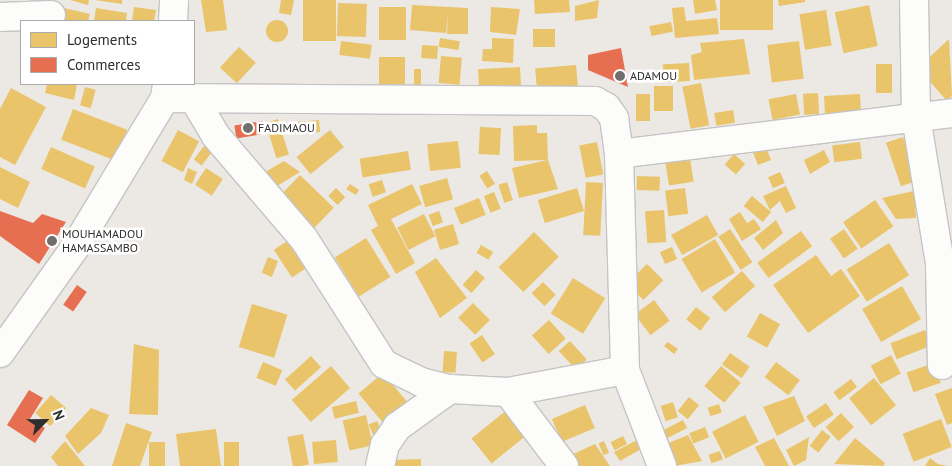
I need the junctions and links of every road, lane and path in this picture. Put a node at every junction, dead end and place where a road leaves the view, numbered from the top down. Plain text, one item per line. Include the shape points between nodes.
1 (174, 0) edge
2 (914, 0) edge
3 (51, 15) dead end
4 (0, 17) edge
5 (173, 20) edge
6 (166, 91) edge
7 (194, 99) junction
8 (952, 112) edge
9 (916, 117) junction
10 (619, 154) junction
11 (0, 353) edge
12 (942, 365) dead end
13 (625, 370) junction
14 (450, 389) junction
15 (508, 392) junction
16 (380, 466) edge
17 (564, 466) edge
18 (662, 466) edge

1 - 5 street
2 - 9 street
3 - 4 street
6 - 7 street
6 - 11 street via 74,249
7 - 10 street via 595,101 614,118
7 - 14 street via 216,136 304,239 384,364 421,382
8 - 9 street
9 - 10 street
9 - 12 street via 940,264
10 - 13 street
13 - 15 street via 539,389
13 - 18 street
14 - 15 street
14 - 16 street via 397,428 385,445
15 - 17 street

